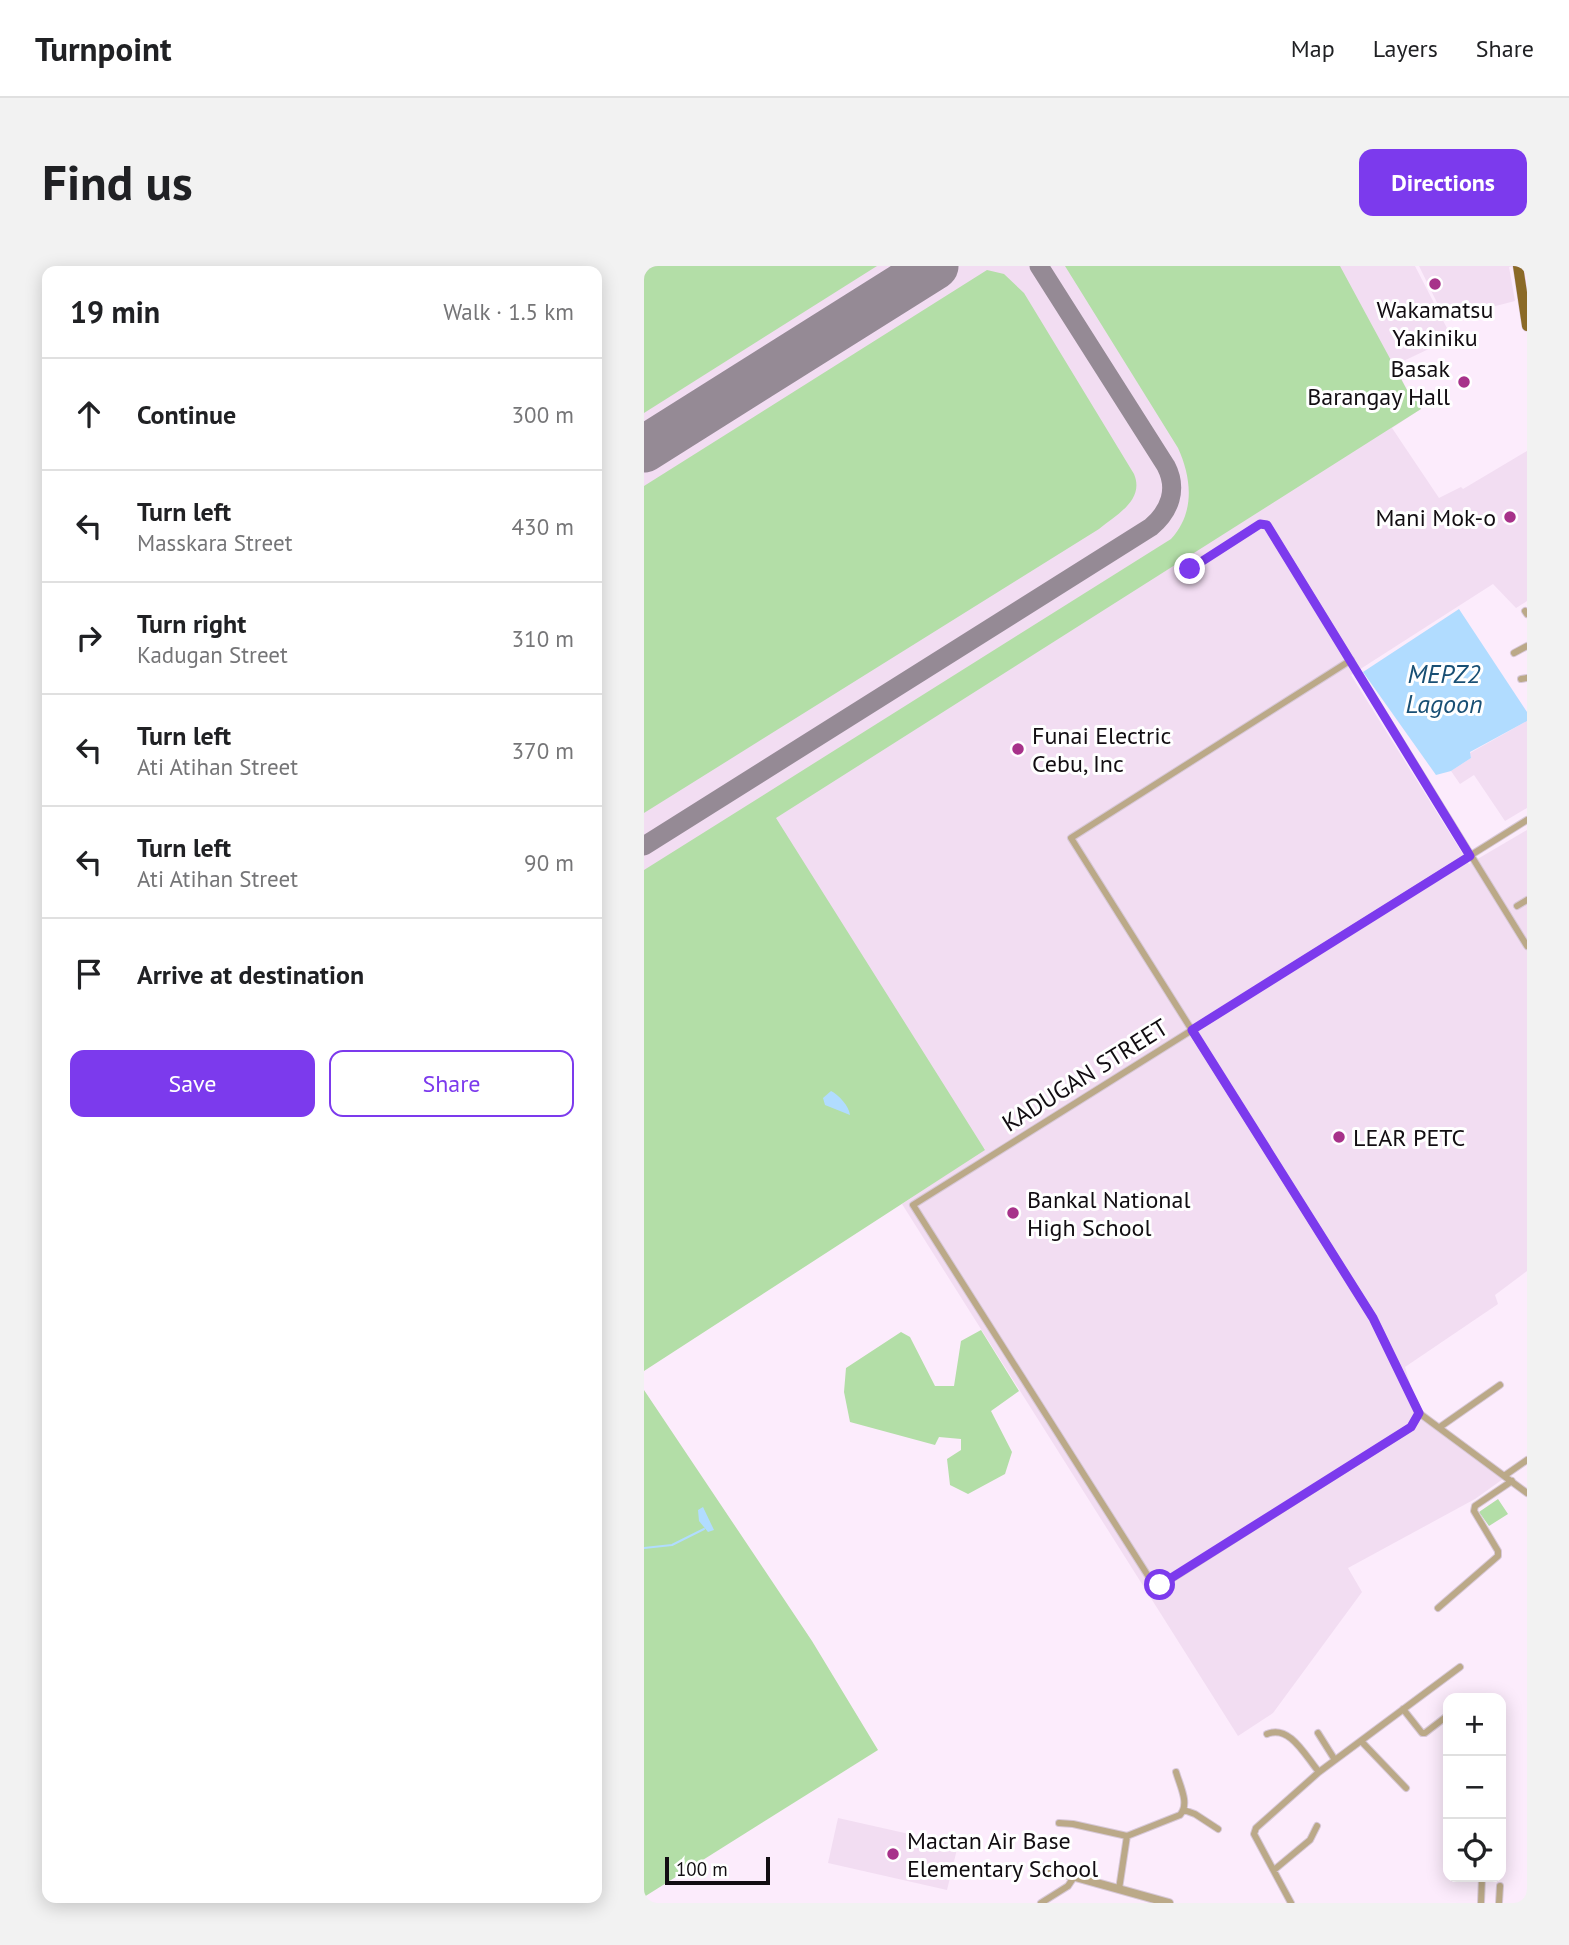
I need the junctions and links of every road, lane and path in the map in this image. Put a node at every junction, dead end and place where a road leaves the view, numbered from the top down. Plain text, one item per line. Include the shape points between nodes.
1 (1518, 266) edge
2 (1524, 281) edge
3 (1527, 326) edge
4 (1190, 569) dead end
5 (1527, 646) edge
6 (1514, 653) dead end
7 (1351, 660) junction
8 (1527, 820) edge
9 (1470, 856) junction
10 (1527, 900) edge
11 (1517, 906) dead end
12 (1527, 946) edge
13 (1192, 1030) junction
14 (1500, 1385) dead end
15 (1419, 1413) junction
16 (1440, 1427) junction
17 (1527, 1460) edge
18 (1504, 1476) junction
19 (1512, 1481) junction
20 (1527, 1493) edge
21 (1438, 1608) dead end
22 (1460, 1667) dead end
23 (1403, 1709) junction
24 (1443, 1719) edge
25 (1318, 1733) dead end
26 (1267, 1734) dead end
27 (1361, 1741) junction
28 (1335, 1760) junction
29 (1176, 1772) dead end
30 (1318, 1772) junction
31 (1406, 1788) dead end
32 (1184, 1810) junction
33 (1059, 1823) dead end
34 (1317, 1826) dead end
35 (1218, 1829) dead end
36 (1127, 1836) junction
37 (1043, 1868) dead end
38 (1274, 1870) junction
39 (1074, 1877) junction
40 (1482, 1882) edge
41 (1500, 1886) dead end
42 (1119, 1889) junction
43 (1041, 1903) edge
44 (1169, 1903) edge
45 (1291, 1903) edge
46 (1481, 1903) edge
47 (1499, 1903) edge

1 - 2 main road
2 - 3 main road
4 - 7 street via 1265,524
5 - 6 street
7 - 9 street
7 - 13 street via 1071,838
8 - 9 street, KADUGAN STREET
9 - 12 street
9 - 13 street, KADUGAN STREET
10 - 11 street
13 - 15 street via 1373,1318
13 - 15 street, KADUGAN STREET via 913,1205 1152,1582 1165,1583 1411,1427
14 - 16 street
15 - 16 street
16 - 18 street
17 - 18 street
18 - 19 street
19 - 20 street
19 - 21 street via 1474,1511 1498,1556
22 - 23 street
23 - 24 street via 1422,1733
23 - 27 street
25 - 28 street
26 - 30 street via 1288,1735
27 - 28 street
27 - 31 street
28 - 30 street
29 - 32 street
30 - 38 street via 1255,1831
32 - 35 street
32 - 36 street
33 - 36 street
34 - 38 street via 1310,1840
36 - 42 street
37 - 39 street
38 - 45 street
39 - 42 street
39 - 43 street
40 - 46 street
41 - 47 street
42 - 44 street

